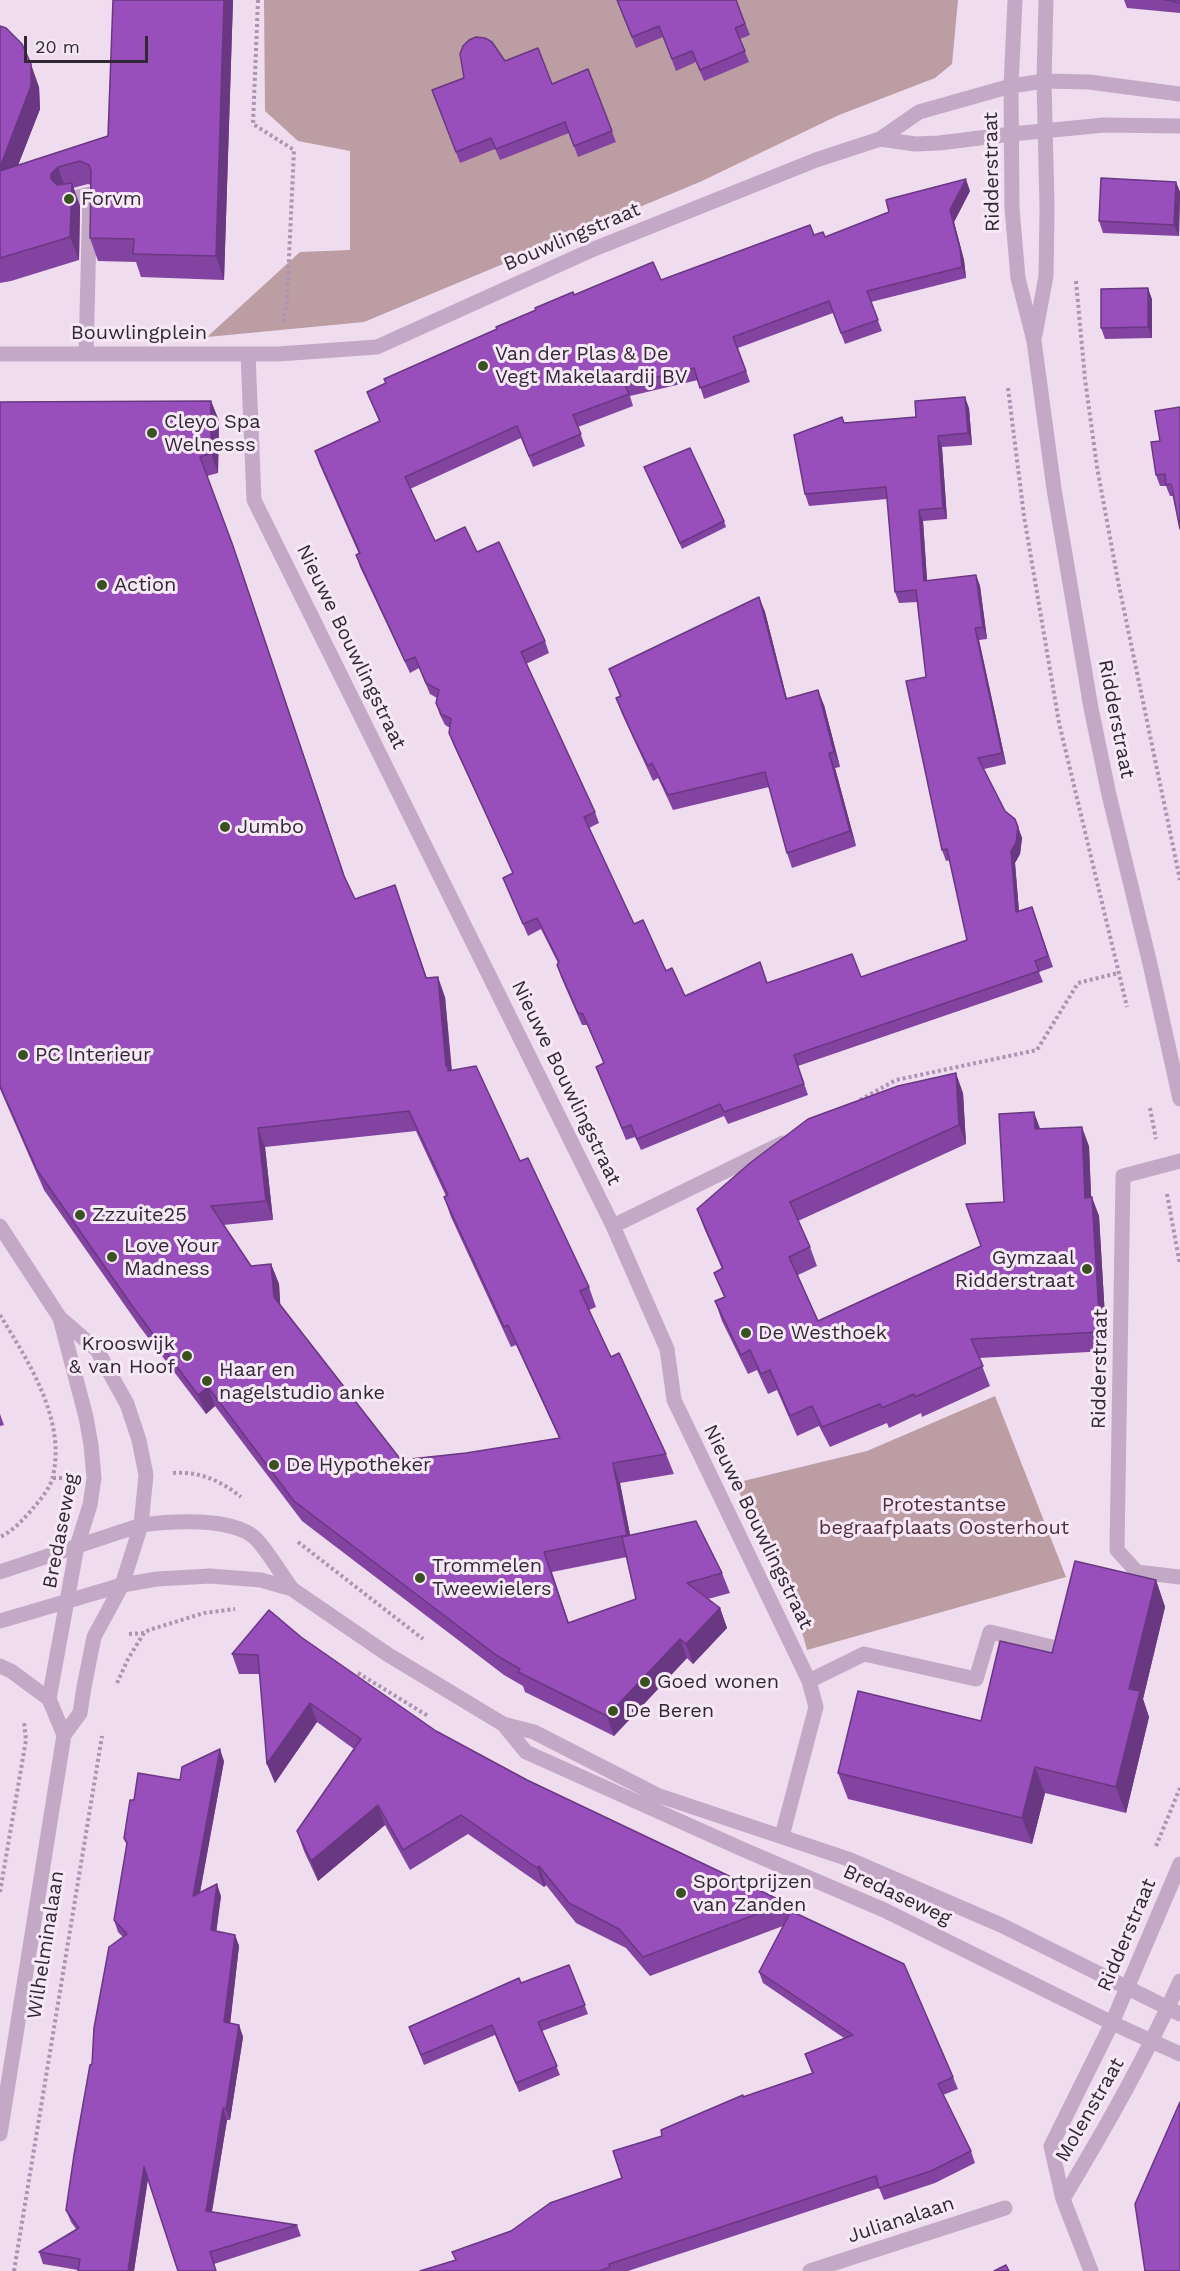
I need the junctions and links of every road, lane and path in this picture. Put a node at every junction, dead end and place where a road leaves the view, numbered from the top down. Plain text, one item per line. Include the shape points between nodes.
1 (258, 0) edge
2 (1015, 0) edge
3 (1046, 0) edge
4 (1044, 81) junction
5 (1011, 86) junction
6 (1180, 94) edge
7 (1180, 126) edge
8 (1046, 131) junction
9 (1012, 134) junction
10 (880, 139) junction
11 (69, 199) edge
12 (1074, 272) dead end
13 (1034, 341) junction
14 (0, 354) edge
15 (86, 354) junction
16 (248, 354) junction
17 (278, 354) junction
18 (1180, 880) edge
19 (1118, 972) dead end
20 (1180, 1099) edge
21 (856, 1103) edge
22 (796, 1136) edge
23 (1180, 1161) edge
24 (0, 1226) edge
25 (613, 1226) junction
26 (0, 1315) edge
27 (60, 1318) junction
28 (226, 1486) dead end
29 (245, 1500) dead end
30 (141, 1525) junction
31 (290, 1536) dead end
32 (0, 1537) edge
33 (77, 1546) junction
34 (0, 1572) edge
35 (1180, 1577) edge
36 (122, 1585) junction
37 (292, 1589) junction
38 (66, 1601) junction
39 (204, 1613) dead end
40 (0, 1621) edge
41 (427, 1642) dead end
42 (1052, 1647) edge
43 (0, 1666) edge
44 (809, 1681) junction
45 (116, 1685) dead end
46 (49, 1699) junction
47 (24, 1716) dead end
48 (502, 1724) junction
49 (103, 1730) dead end
50 (64, 1735) junction
51 (782, 1836) junction
52 (1180, 1864) edge
53 (0, 1892) edge
54 (1180, 1981) edge
55 (1127, 1989) junction
56 (1174, 2011) edge
57 (1112, 2023) junction
58 (1153, 2042) junction
59 (1180, 2054) edge
60 (0, 2134) edge
61 (1064, 2199) junction
62 (1005, 2208) dead end
63 (14, 2271) edge
64 (810, 2271) edge
65 (1091, 2271) edge

1 - 17 path via 253,124 294,150 287,301
2 - 5 street, Ridderstraat
3 - 4 street, Ridderstraat
4 - 5 street, Bouwlingstraat
4 - 6 street, Bouwlingstraat via 1089,82
4 - 8 street, Ridderstraat
5 - 9 street, Ridderstraat
5 - 10 street, Bouwlingstraat via 919,112
7 - 8 street, Bouwlingstraat via 1104,125
8 - 9 street, Bouwlingstraat
8 - 13 street, Ridderstraat via 1046,276
9 - 10 street, Bouwlingstraat via 915,144
9 - 13 street, Ridderstraat via 1012,208 1018,278
10 - 17 street, Bouwlingstraat via 816,160 594,249 376,347
11 - 15 street via 90,194
12 - 18 path, Ridderstraat via 1097,466
13 - 20 street, Ridderstraat via 1091,708
14 - 15 street, Bouwlingplein
15 - 16 street, Bouwlingplein
16 - 17 street, Bouwlingplein
16 - 25 street, Nieuwe Bouwlingstraat via 254,500
19 - 21 path via 1078,983 1037,1050 896,1080
22 - 25 street
23 - 35 street, Ridderstraat via 1123,1176 1117,1550 1137,1572
24 - 27 street, Bredaseweg
25 - 44 street, Nieuwe Bouwlingstraat via 667,1349 674,1400
26 - 32 path, Bredaseweg via 41,1390 55,1451 53,1478 40,1500
27 - 30 street, Bredaseweg via 97,1350 127,1404 146,1474
27 - 33 street, Bredaseweg via 92,1445 94,1478 90,1505
28 - 29 path
30 - 33 street
30 - 36 street, Wilhelminalaan
30 - 37 street, Bredaseweg via 221,1523 254,1537
31 - 41 path
33 - 34 street
33 - 38 street, Bredaseweg
36 - 37 street, Bredaseweg via 210,1576 261,1580
36 - 38 street, Bredaseweg
36 - 50 street, Wilhelminalaan via 94,1637 80,1713
37 - 48 street, Bredaseweg via 387,1654
38 - 40 street
38 - 46 street
39 - 45 path via 144,1633
42 - 44 street via 990,1632 976,1678 864,1654
43 - 46 street
44 - 51 street, Nieuwe Bouwlingstraat via 816,1707
46 - 50 street
47 - 53 path via 26,1740
48 - 51 street, Bredaseweg via 534,1732 657,1795
48 - 57 street, Bredaseweg via 526,1752 884,1910
49 - 63 path, Wilhelminalaan
50 - 60 street, Wilhelminalaan
51 - 55 street, Bredaseweg via 848,1859 1001,1925
52 - 55 street, Ridderstraat
54 - 56 street
55 - 56 street, Bredaseweg
55 - 57 street, Ridderstraat
56 - 58 street
57 - 58 street, Bredaseweg
57 - 61 street, Molenstraat via 1051,2146
58 - 59 street, Bredaseweg
58 - 61 street, Molenstraat
61 - 65 street, Molenstraat
62 - 64 street, Julianalaan

